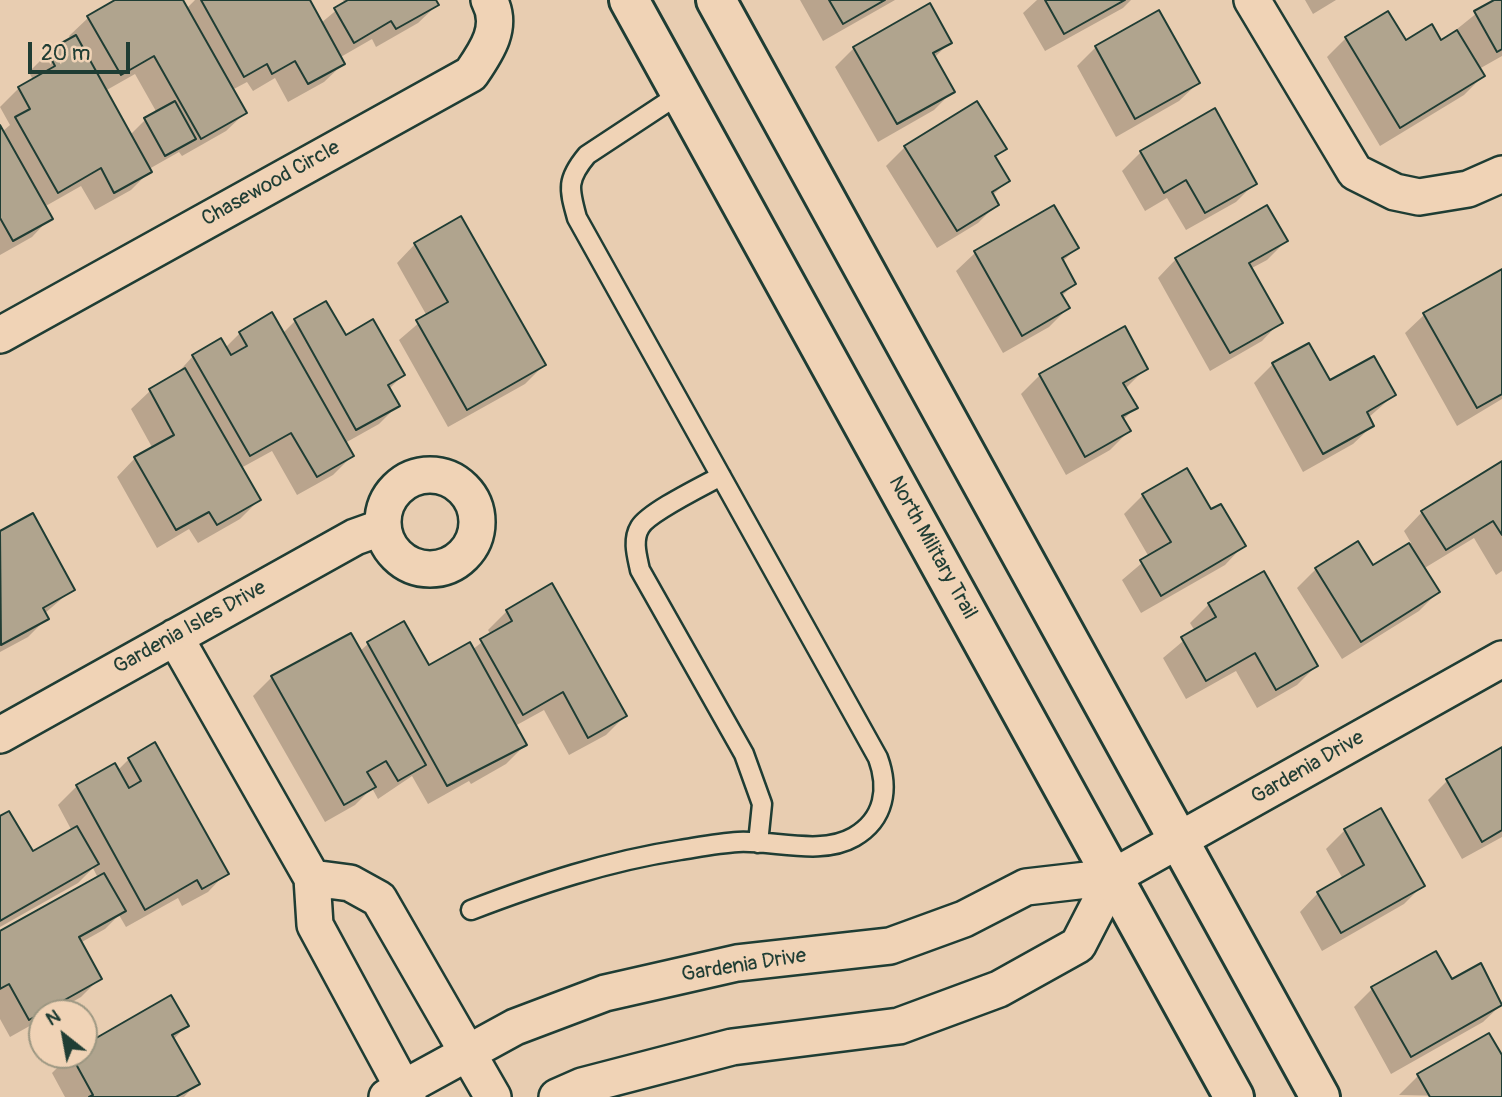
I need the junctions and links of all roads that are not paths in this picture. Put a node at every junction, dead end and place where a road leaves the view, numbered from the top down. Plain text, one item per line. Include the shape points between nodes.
1 (489, 0) edge
2 (629, 0) edge
3 (716, 0) edge
4 (1252, 0) edge
5 (681, 93) junction
6 (1502, 174) edge
7 (0, 335) edge
8 (721, 476) junction
9 (383, 527) dead end
10 (174, 637) junction
11 (1502, 659) edge
12 (0, 735) edge
13 (1179, 841) junction
14 (758, 843) junction
15 (1113, 877) junction
16 (312, 878) junction
17 (471, 910) dead end
18 (468, 1054) junction
19 (400, 1094) edge
20 (493, 1097) edge
21 (557, 1097) edge
22 (1234, 1097) edge
23 (1320, 1097) edge

1 - 7 street, Chasewood Circle via 495,10 492,43 471,74
2 - 5 main road, North Military Trail
3 - 13 main road
4 - 6 street via 1355,172 1395,192 1419,197 1468,189
5 - 8 lane via 587,155 576,168 569,189 577,218
5 - 15 main road, North Military Trail
8 - 14 lane via 640,526 635,545 640,570 744,754 762,804
8 - 14 lane via 886,780 884,798 873,819 855,836 808,845
9 - 10 street, Gardenia Isles Drive via 355,537
10 - 12 street, Gardenia Isles Drive
10 - 16 street
11 - 13 street, Gardenia Drive
13 - 15 street, Gardenia Drive
13 - 23 main road
14 - 17 lane via 677,850 551,879
15 - 18 street, Gardenia Drive via 1026,887 964,919 890,946 737,963 605,993 515,1027
15 - 21 street via 1078,945 999,989 900,1026 732,1047 582,1086
15 - 22 main road, North Military Trail
16 - 18 street via 350,883 379,899
16 - 19 street via 315,925
18 - 19 street, Gardenia Drive
18 - 20 street

